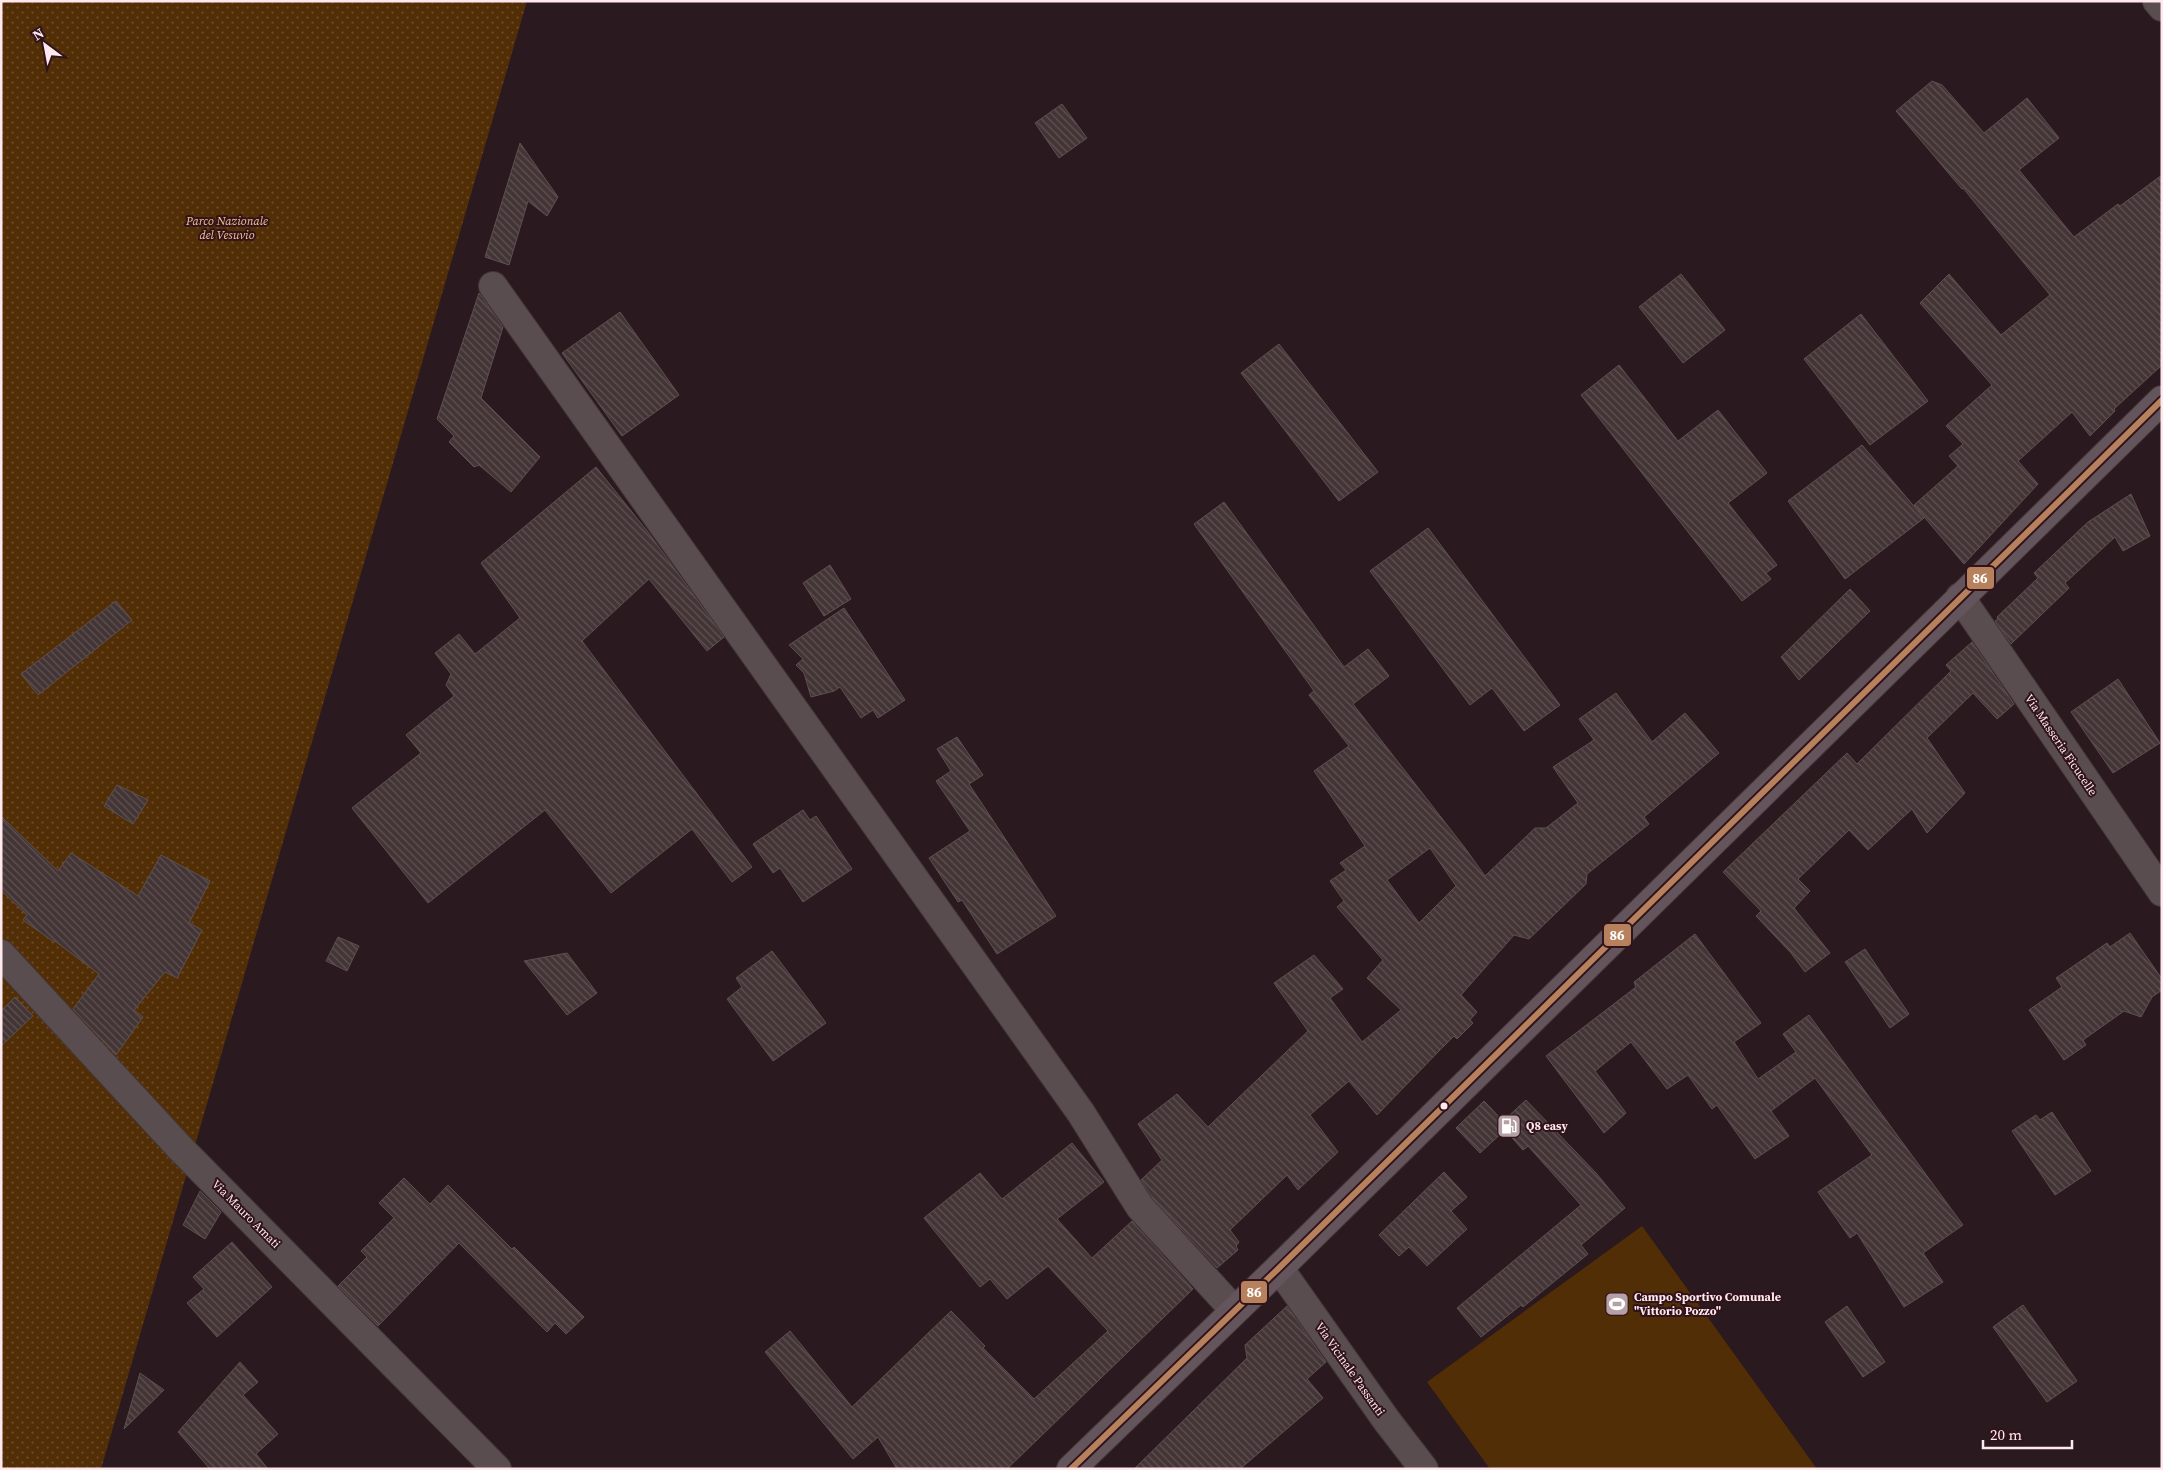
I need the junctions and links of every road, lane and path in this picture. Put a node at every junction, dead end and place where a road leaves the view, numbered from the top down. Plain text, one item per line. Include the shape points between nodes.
1 (2157, 1) edge
2 (2162, 7) edge
3 (492, 286) dead end
4 (2162, 400) edge
5 (1960, 597) junction
6 (2162, 892) edge
7 (1, 954) edge
8 (1279, 1268) junction
9 (1234, 1310) junction
10 (498, 1469) edge
11 (1071, 1469) edge
12 (1424, 1469) edge

1 - 2 street
3 - 9 street via 1081,1113 1140,1207
4 - 5 main road
5 - 6 street, Via Masseria Ficucelle
5 - 8 main road
7 - 10 street, Via Mauro Amati via 181,1149
8 - 9 main road
8 - 12 street, Via Vicinale Passanti
9 - 11 main road

